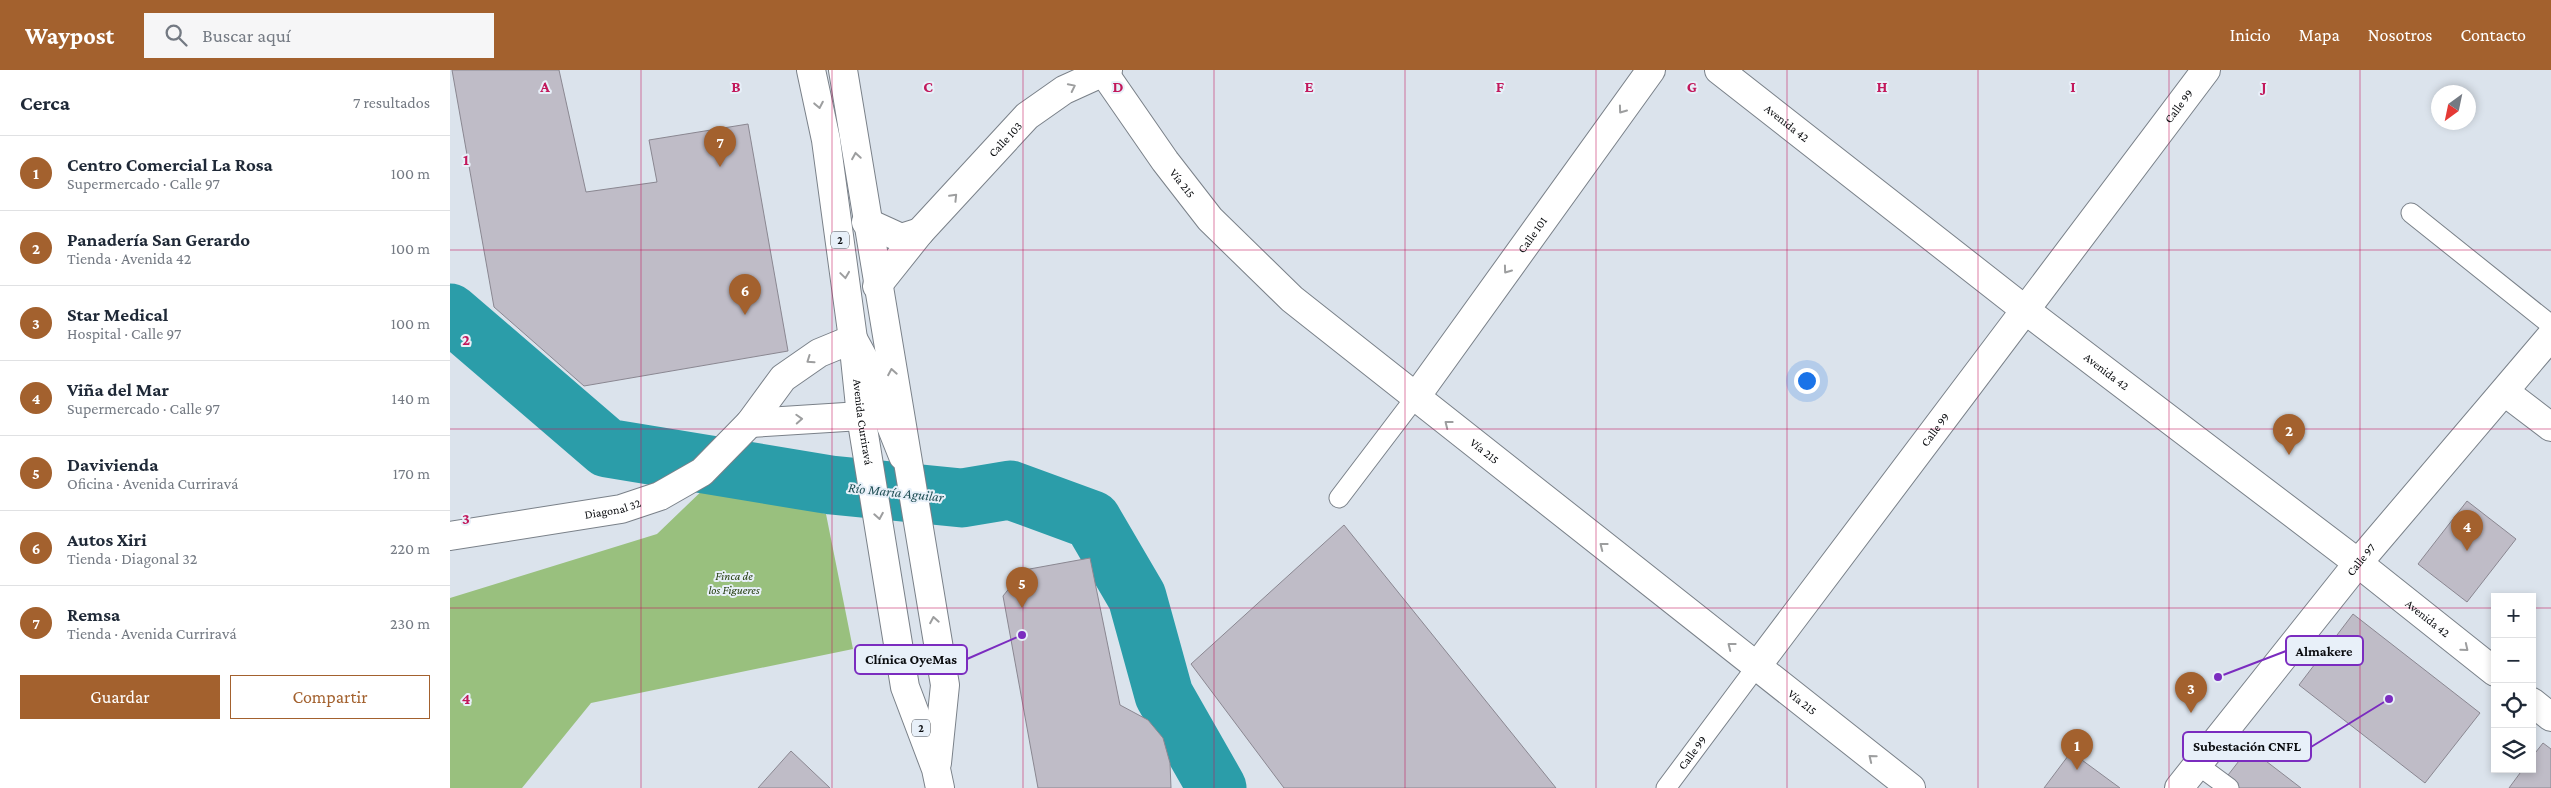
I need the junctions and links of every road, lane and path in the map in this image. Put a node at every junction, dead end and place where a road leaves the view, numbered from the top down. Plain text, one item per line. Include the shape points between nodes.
1 (812, 70) edge
2 (843, 70) edge
3 (1104, 70) edge
4 (1650, 70) edge
5 (1719, 70) edge
6 (2206, 70) edge
7 (826, 140) junction
8 (2411, 213) dead end
9 (920, 232) junction
10 (868, 233) junction
11 (840, 243) junction
12 (878, 286) junction
13 (2024, 309) junction
14 (2551, 325) edge
15 (2551, 336) edge
16 (854, 339) junction
17 (2505, 392) junction
18 (1415, 398) junction
19 (861, 416) junction
20 (746, 428) junction
21 (2551, 428) edge
22 (909, 471) junction
23 (1339, 498) dead end
24 (450, 536) edge
25 (2358, 563) junction
26 (1757, 666) junction
27 (2491, 669) edge
28 (2536, 705) edge
29 (2551, 717) edge
30 (2198, 764) junction
31 (938, 779) edge
32 (1666, 788) edge
33 (1911, 788) edge
34 (2179, 788) edge
35 (2229, 788) edge

1 -> 7 main road, Avenida Curriravá / 2
10 -> 2 main road, Avenida Curriravá / 2
9 -> 3 main road, Calle 103 via 1027,116 1064,90
3 - 18 main road, Vía 215 via 1165,161 1210,219 1292,299
4 -> 18 main road, Calle 101
5 - 13 main road, Avenida 42
6 - 13 main road, Calle 99
7 - 10 main road via 850,204
7 - 11 main road, Avenida Curriravá / 2
8 - 14 lane
9 - 10 main road via 900,238
9 - 12 main road, Calle 103
10 - 11 main road, 2
10 - 12 main road, Avenida Curriravá / 2
11 -> 16 main road, Avenida Curriravá / 2
22 -> 12 main road, Avenida Curriravá / 2
13 - 25 main road, Avenida 42
13 - 26 main road, Calle 99
15 - 17 main road, Calle 97
16 - 19 main road, Avenida Curriravá / 2
16 -> 20 main road, Diagonal 32 via 819,353 783,378
16 - 22 main road
17 - 21 main road
17 - 25 main road, Calle 97
18 - 23 lane
26 -> 18 main road, Vía 215
20 -> 19 main road
19 -> 31 main road, Avenida Curriravá / 2 via 905,687
20 - 24 main road, Diagonal 32 via 702,472 660,496 621,509
31 -> 22 main road, Avenida Curriravá / 2 via 945,685
25 -> 27 main road, Avenida 42
25 - 30 main road, Calle 97
26 - 32 lane, Calle 99
33 -> 26 main road, Vía 215
28 - 29 main road
30 - 34 main road, Calle 97
30 - 35 lane

